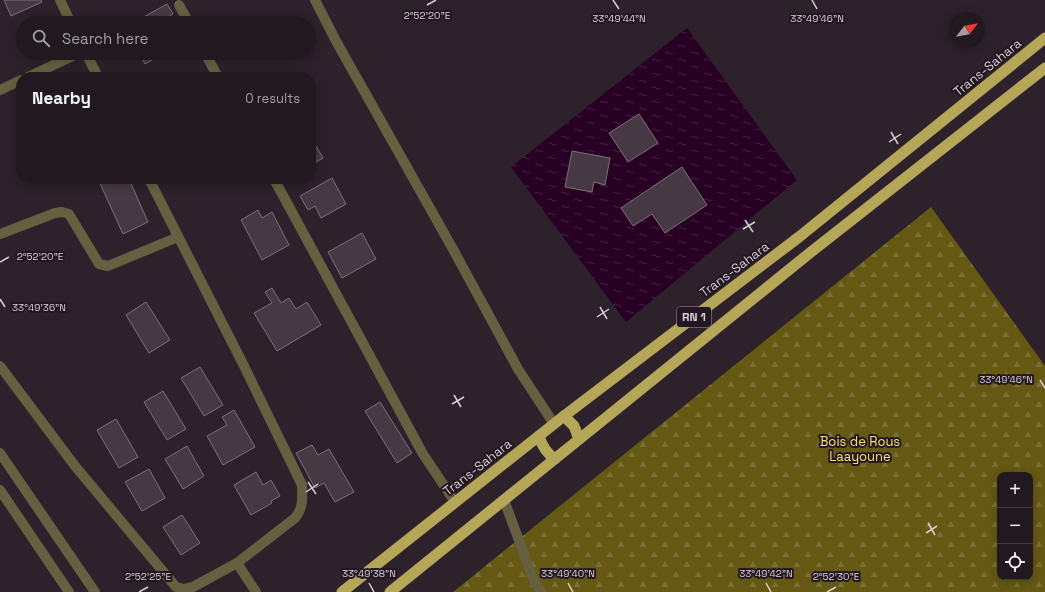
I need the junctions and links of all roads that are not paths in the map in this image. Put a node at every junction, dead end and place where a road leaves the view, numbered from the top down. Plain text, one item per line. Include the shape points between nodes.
1 (60, 0) edge
2 (315, 0) edge
3 (179, 5) dead end
4 (68, 16) edge
5 (185, 16) edge
6 (1045, 38) edge
7 (64, 60) edge
8 (90, 60) edge
9 (209, 60) edge
10 (1045, 68) edge
11 (39, 72) edge
12 (96, 72) edge
13 (215, 72) edge
14 (16, 82) edge
15 (0, 90) edge
16 (152, 184) edge
17 (277, 184) edge
18 (0, 234) edge
19 (178, 237) junction
20 (0, 366) edge
21 (564, 416) junction
22 (554, 424) junction
23 (539, 436) junction
24 (579, 439) junction
25 (0, 453) edge
26 (554, 459) junction
27 (0, 490) edge
28 (504, 500) junction
29 (455, 502) junction
30 (238, 563) junction
31 (69, 592) edge
32 (95, 592) edge
33 (256, 592) edge
34 (342, 592) edge
35 (390, 592) edge
36 (541, 592) edge

1 - 4 street
2 - 22 street via 518,369
3 - 5 street
6 - 21 highway, Trans-Sahara / RN 1 via 799,237
7 - 11 street
8 - 12 street
9 - 13 street
10 - 24 highway, RN 1
14 - 15 street
16 - 19 street
17 - 29 street via 423,454
18 - 19 street via 55,213 69,214 99,264 108,266
19 - 30 street via 302,485 302,498 295,518
20 - 30 street via 76,466 176,586 184,589 193,587
21 - 22 highway, Trans-Sahara / RN 1
21 - 24 highway via 574,426
22 - 23 highway, Trans-Sahara / RN 1
23 - 26 highway via 544,449
23 - 29 highway, Trans-Sahara / RN 1
24 - 26 highway, RN 1
25 - 32 street
26 - 28 highway, RN 1
27 - 31 street
28 - 35 highway, RN 1
28 - 36 street via 534,581
29 - 34 highway, Trans-Sahara / RN 1
30 - 33 street

